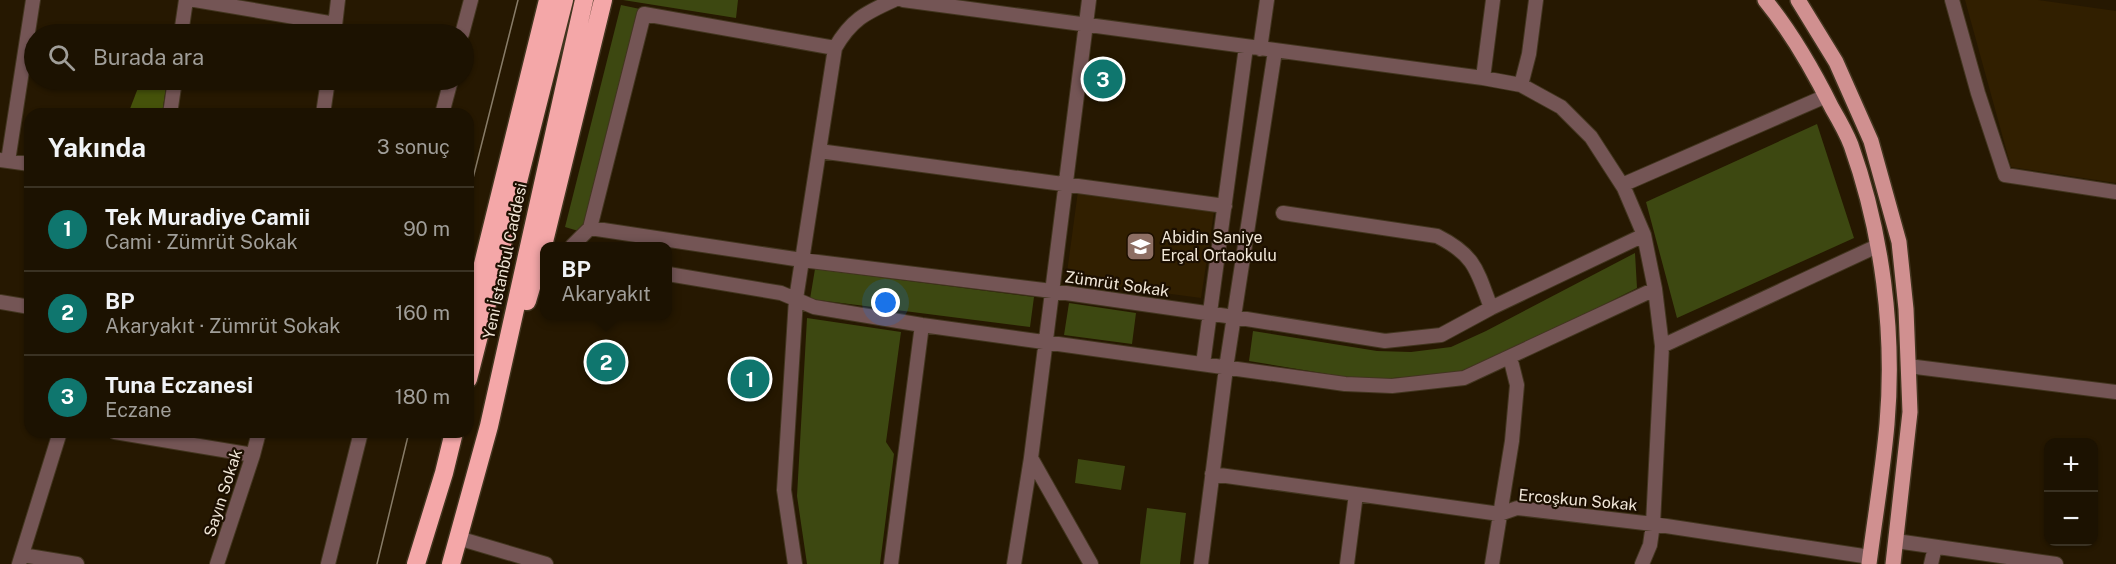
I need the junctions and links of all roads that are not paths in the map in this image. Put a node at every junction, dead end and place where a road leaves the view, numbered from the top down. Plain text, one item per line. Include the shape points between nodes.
1 (33, 0) edge
2 (186, 0) edge
3 (195, 0) edge
4 (338, 0) edge
5 (471, 0) edge
6 (548, 0) edge
7 (564, 0) edge
8 (584, 0) edge
9 (603, 0) edge
10 (894, 0) edge
11 (903, 0) edge
12 (1089, 0) edge
13 (1267, 0) edge
14 (1493, 0) edge
15 (1536, 0) edge
16 (1765, 0) edge
17 (1798, 0) edge
18 (1952, 0) edge
19 (215, 2) edge
20 (29, 24) edge
21 (182, 24) edge
22 (313, 24) edge
23 (336, 24) edge
24 (465, 24) edge
25 (1086, 25) junction
26 (835, 48) junction
27 (1253, 48) junction
28 (24, 50) edge
29 (1275, 51) junction
30 (1483, 78) junction
31 (1521, 85) junction
32 (174, 90) edge
33 (327, 90) edge
34 (448, 90) edge
35 (1827, 96) junction
36 (171, 108) edge
37 (324, 108) edge
38 (444, 108) edge
39 (819, 151) junction
40 (4, 161) edge
41 (24, 163) edge
42 (1066, 185) junction
43 (1622, 185) junction
44 (2116, 192) edge
45 (1224, 206) junction
46 (1283, 213) dead end
47 (590, 228) junction
48 (1644, 235) junction
49 (546, 242) edge
50 (576, 242) edge
51 (1877, 246) junction
52 (802, 260) junction
53 (540, 264) edge
54 (672, 275) edge
55 (1655, 289) junction
56 (1052, 291) junction
57 (796, 299) junction
58 (474, 301) edge
59 (0, 302) edge
60 (24, 306) edge
61 (1491, 308) junction
62 (1210, 314) junction
63 (1234, 317) junction
64 (922, 325) junction
65 (1046, 341) junction
66 (1662, 346) junction
67 (474, 355) edge
68 (1510, 357) junction
69 (1203, 364) junction
70 (1908, 366) junction
71 (1226, 368) junction
72 (2116, 392) edge
73 (489, 426) junction
74 (58, 438) edge
75 (151, 438) edge
76 (257, 438) edge
77 (360, 438) edge
78 (440, 438) edge
79 (453, 438) edge
80 (253, 455) junction
81 (1031, 458) junction
82 (1212, 474) junction
83 (1356, 494) junction
84 (1500, 514) junction
85 (1653, 524) junction
86 (458, 538) junction
87 (1896, 541) junction
88 (1935, 547) junction
89 (21, 559) edge
90 (1870, 560) edge
91 (528, 562) edge
92 (77, 564) edge
93 (217, 564) edge
94 (328, 564) edge
95 (416, 564) edge
96 (451, 564) edge
97 (546, 564) edge
98 (795, 564) edge
99 (891, 564) edge
100 (1014, 564) edge
101 (1090, 564) edge
102 (1201, 564) edge
103 (1347, 564) edge
104 (1492, 564) edge
105 (1642, 564) edge
106 (1893, 564) edge
107 (1931, 564) edge
108 (2056, 564) edge

1 - 20 street
2 - 21 street
3 - 19 street
4 - 23 street
5 - 24 street
6 - 58 highway
7 - 67 highway, Yeni İstanbul Caddesi
8 - 73 highway, Yeni İstanbul Caddesi
9 - 49 highway
10 - 26 street via 868,12 846,29
11 - 25 street
12 - 25 street
13 - 27 street
14 - 30 street
15 - 31 street
16 - 35 main road via 1809,62
17 - 70 main road via 1836,62 1871,141 1899,242
18 - 44 street via 2005,175
19 - 22 street
25 - 27 street
25 - 42 street
26 - 39 street
26 - 47 street via 644,14
27 - 29 street
27 - 45 street
28 - 40 street
29 - 30 street
29 - 63 street
30 - 31 street
31 - 43 street via 1561,107 1591,137
32 - 36 street
33 - 37 street
34 - 38 street
35 - 43 street
35 - 51 main road via 1850,142
39 - 42 street
39 - 52 street
40 - 41 street
42 - 45 street
42 - 56 street
43 - 48 street
45 - 62 street
46 - 61 street via 1437,236 1454,244 1475,265
47 - 50 street
47 - 52 street, Zümrüt Sokak
48 - 55 street
48 - 61 street, Zümrüt Sokak
51 - 66 street
51 - 90 main road via 1885,296 1887,410
52 - 56 street, Zümrüt Sokak
52 - 57 street
53 - 73 highway
54 - 57 street
55 - 66 street
55 - 68 street
56 - 62 street, Zümrüt Sokak
56 - 65 street
57 - 64 street via 814,307
57 - 98 street via 784,490
59 - 60 street
61 - 63 street, Zümrüt Sokak via 1441,334 1385,341
62 - 63 street, Zümrüt Sokak
62 - 69 street
63 - 71 street
64 - 65 street
64 - 99 street
65 - 69 street
65 - 81 street
66 - 85 street
68 - 71 street via 1464,378 1392,386 1345,384
68 - 84 street via 1517,385
69 - 71 street
70 - 72 street
70 - 87 main road via 1910,412
71 - 82 street
73 - 86 highway, Yeni İstanbul Caddesi
74 - 89 street
75 - 80 street
76 - 80 street, Sayın Sokak
77 - 94 street
78 - 95 highway
79 - 95 highway
80 - 93 street, Sayın Sokak
81 - 100 street
81 - 101 street
82 - 83 street, Ercoşkun Sokak
82 - 102 street
83 - 84 street, Ercoşkun Sokak
83 - 103 street
84 - 85 street, Ercoşkun Sokak via 1517,508
84 - 104 street
85 - 90 street, Ercoşkun Sokak
85 - 105 street
86 - 91 street
86 - 96 highway, Yeni İstanbul Caddesi
87 - 88 street
87 - 106 main road
88 - 107 street
88 - 108 street
89 - 92 street
91 - 97 street

